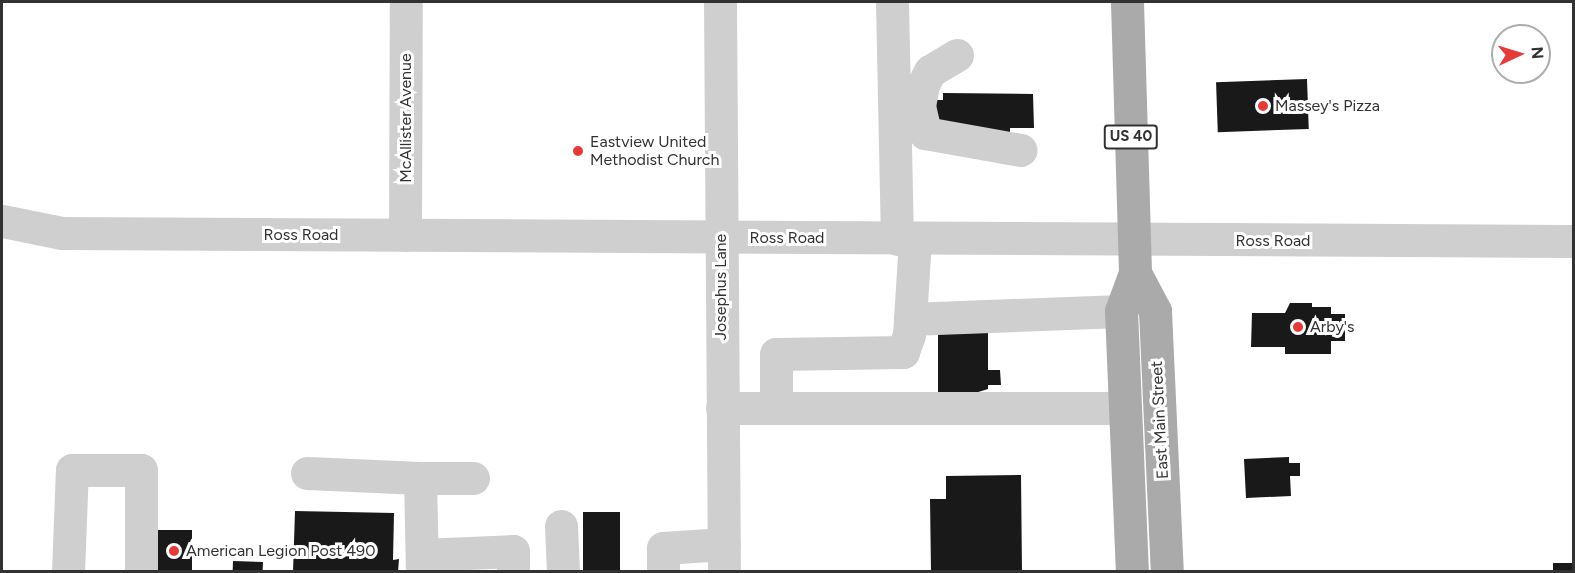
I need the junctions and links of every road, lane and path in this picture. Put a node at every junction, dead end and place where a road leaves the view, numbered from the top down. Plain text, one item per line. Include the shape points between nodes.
1 (406, 2) edge
2 (720, 2) edge
3 (892, 2) edge
4 (1127, 2) edge
5 (957, 55) dead end
6 (1020, 150) dead end
7 (2, 221) edge
8 (405, 236) junction
9 (721, 238) junction
10 (906, 239) junction
11 (1574, 241) edge
12 (1135, 257) junction
13 (1122, 311) junction
14 (910, 319) junction
15 (722, 408) junction
16 (777, 408) junction
17 (1123, 408) junction
18 (307, 473) dead end
19 (473, 477) dead end
20 (420, 478) junction
21 (561, 526) dead end
22 (724, 558) edge
23 (429, 566) edge
24 (68, 572) edge
25 (141, 572) edge
26 (507, 572) edge
27 (513, 572) edge
28 (563, 572) edge
29 (663, 572) edge
30 (1132, 572) edge
31 (1167, 572) edge

1 - 8 street, McAllister Avenue
2 - 9 street, Josephus Lane
3 - 10 street
4 - 12 main road, East Main Street / US 40
5 - 6 street via 930,71 923,85 919,106 925,133
7 - 8 street, Ross Road via 62,233
8 - 9 street, Ross Road
9 - 10 street, Ross Road
9 - 15 street, Josephus Lane
10 - 12 street, Ross Road
10 - 14 street
11 - 12 street, Ross Road
12 - 13 main road, East Main Street / US 40
12 - 31 main road, East Main Street / US 40 via 1155,311
13 - 14 street
13 - 17 main road, East Main Street / US 40
14 - 16 street via 903,352 776,354
15 - 16 street
15 - 22 street, Josephus Lane
16 - 17 street
17 - 30 main road, East Main Street / US 40
18 - 20 street
19 - 20 street
20 - 23 street
21 - 28 street
22 - 29 street via 663,548
23 - 26 street
23 - 27 street via 513,550
24 - 25 street via 72,470 141,470

